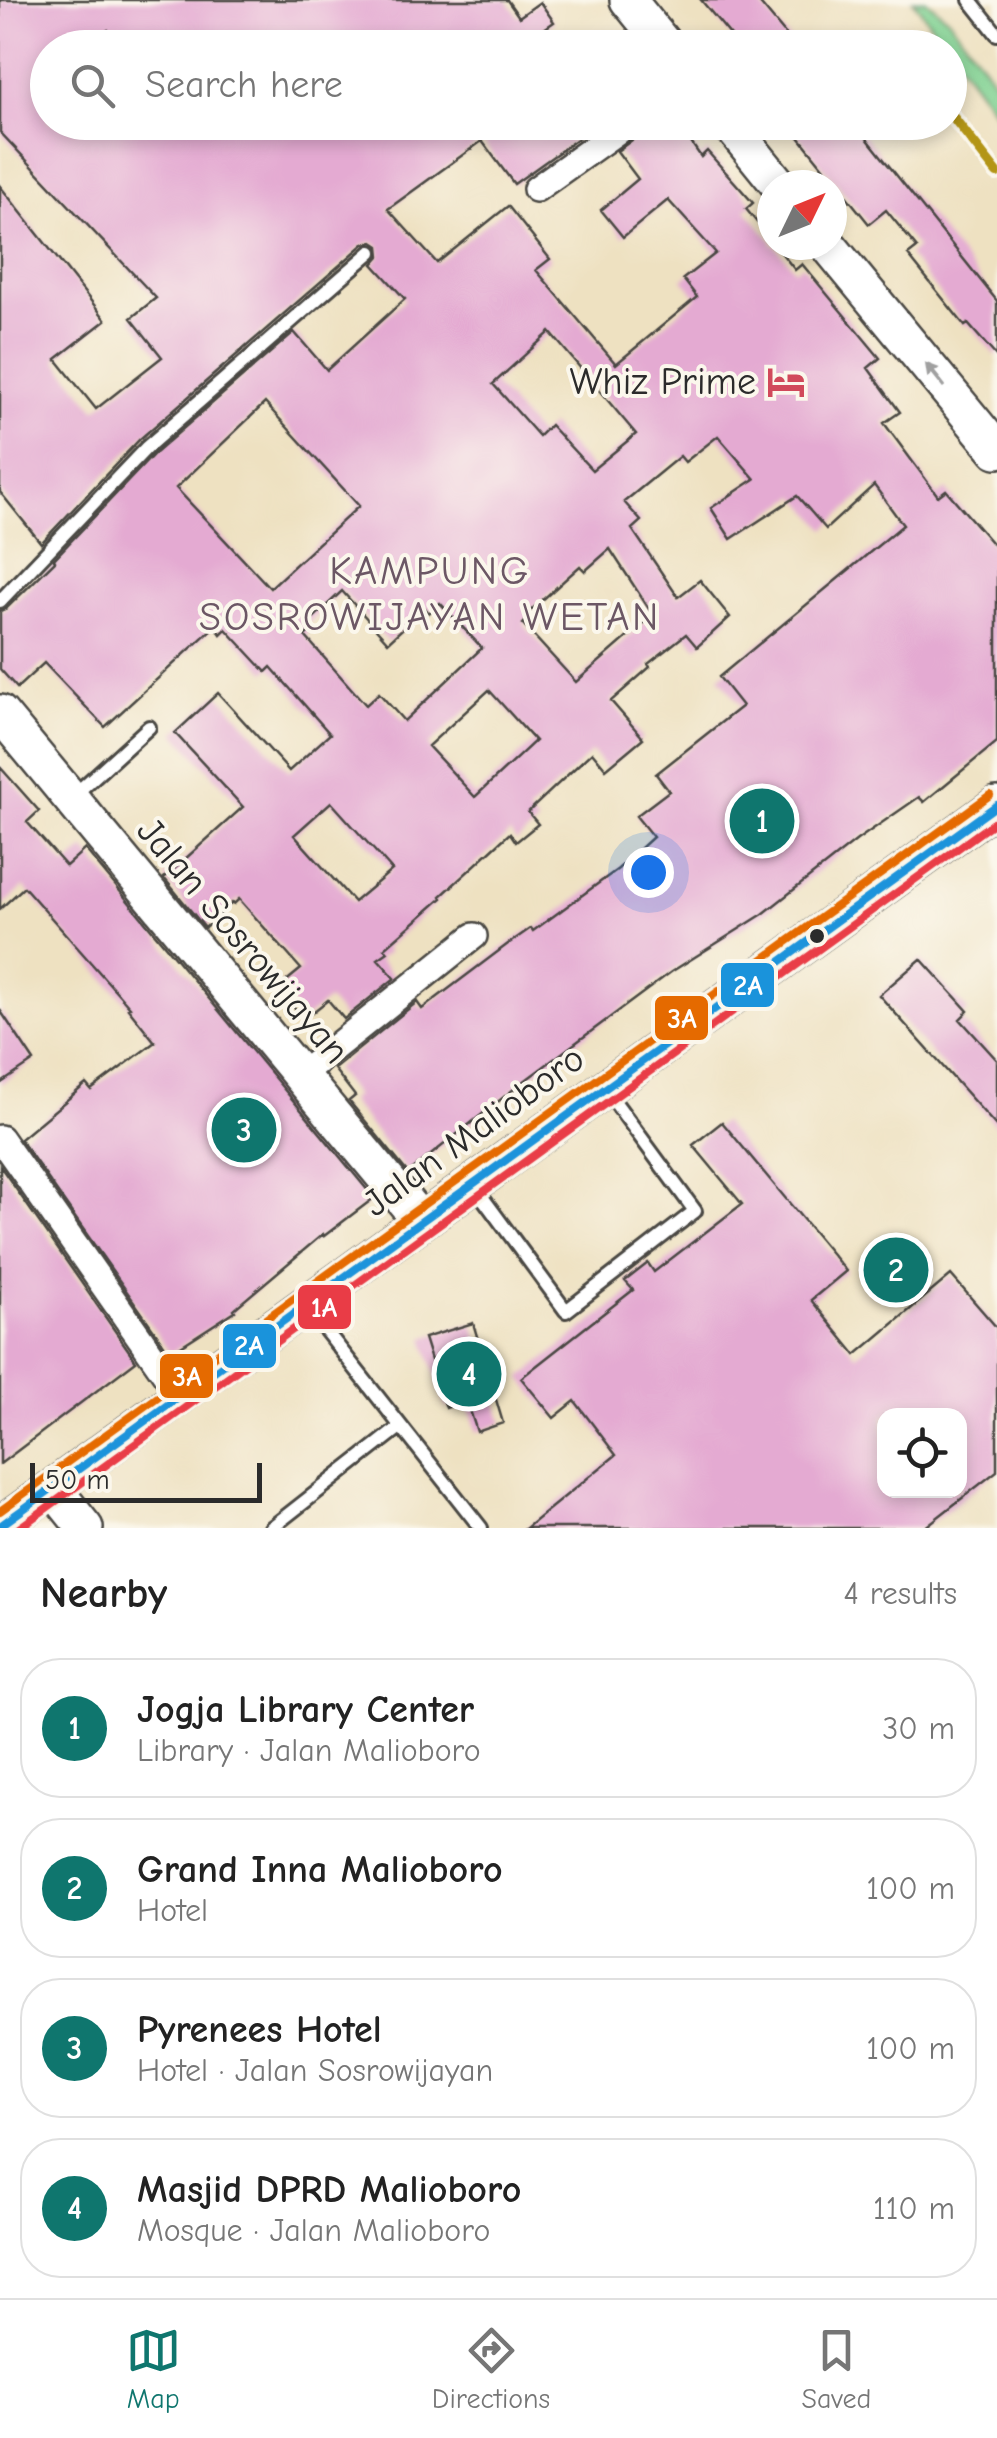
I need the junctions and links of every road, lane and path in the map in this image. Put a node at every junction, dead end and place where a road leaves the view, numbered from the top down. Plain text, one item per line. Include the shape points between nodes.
1 (628, 0) edge
2 (991, 0) edge
3 (974, 5) edge
4 (652, 30) edge
5 (997, 34) edge
6 (605, 140) edge
7 (743, 140) edge
8 (767, 170) edge
9 (536, 189) dead end
10 (371, 252) dead end
11 (840, 260) edge
12 (997, 450) edge
13 (0, 601) edge
14 (0, 713) edge
15 (149, 726) dead end
16 (70, 798) junction
17 (997, 805) edge
18 (474, 936) dead end
19 (300, 1076) junction
20 (604, 1089) junction
21 (0, 1138) edge
22 (472, 1184) junction
23 (421, 1222) junction
24 (305, 1304) junction
25 (180, 1396) junction
26 (400, 1427) junction
27 (52, 1488) junction
28 (0, 1526) edge
29 (85, 1528) edge
30 (270, 1528) edge
31 (481, 1528) edge

1 - 4 main road
2 - 3 lane
3 - 5 lane
6 - 9 street
7 - 8 main road
10 - 13 lane via 147,447
12 -> 11 main road
14 - 16 main road, Jalan Sosrowijayan
15 - 16 lane
16 - 19 main road, Jalan Sosrowijayan
17 - 20 main road, Jalan Malioboro
18 - 19 street
19 - 23 main road, Jalan Sosrowijayan
20 - 22 main road, Jalan Malioboro
20 - 22 lane via 696,1211 566,1312
21 - 25 street
22 - 23 main road, Jalan Malioboro
23 - 24 main road, Jalan Malioboro
24 - 25 main road, Jalan Malioboro
24 - 26 lane
25 - 27 main road, Jalan Malioboro
26 - 30 lane
26 - 31 lane
27 - 28 main road, Jalan Malioboro
27 - 29 main road

